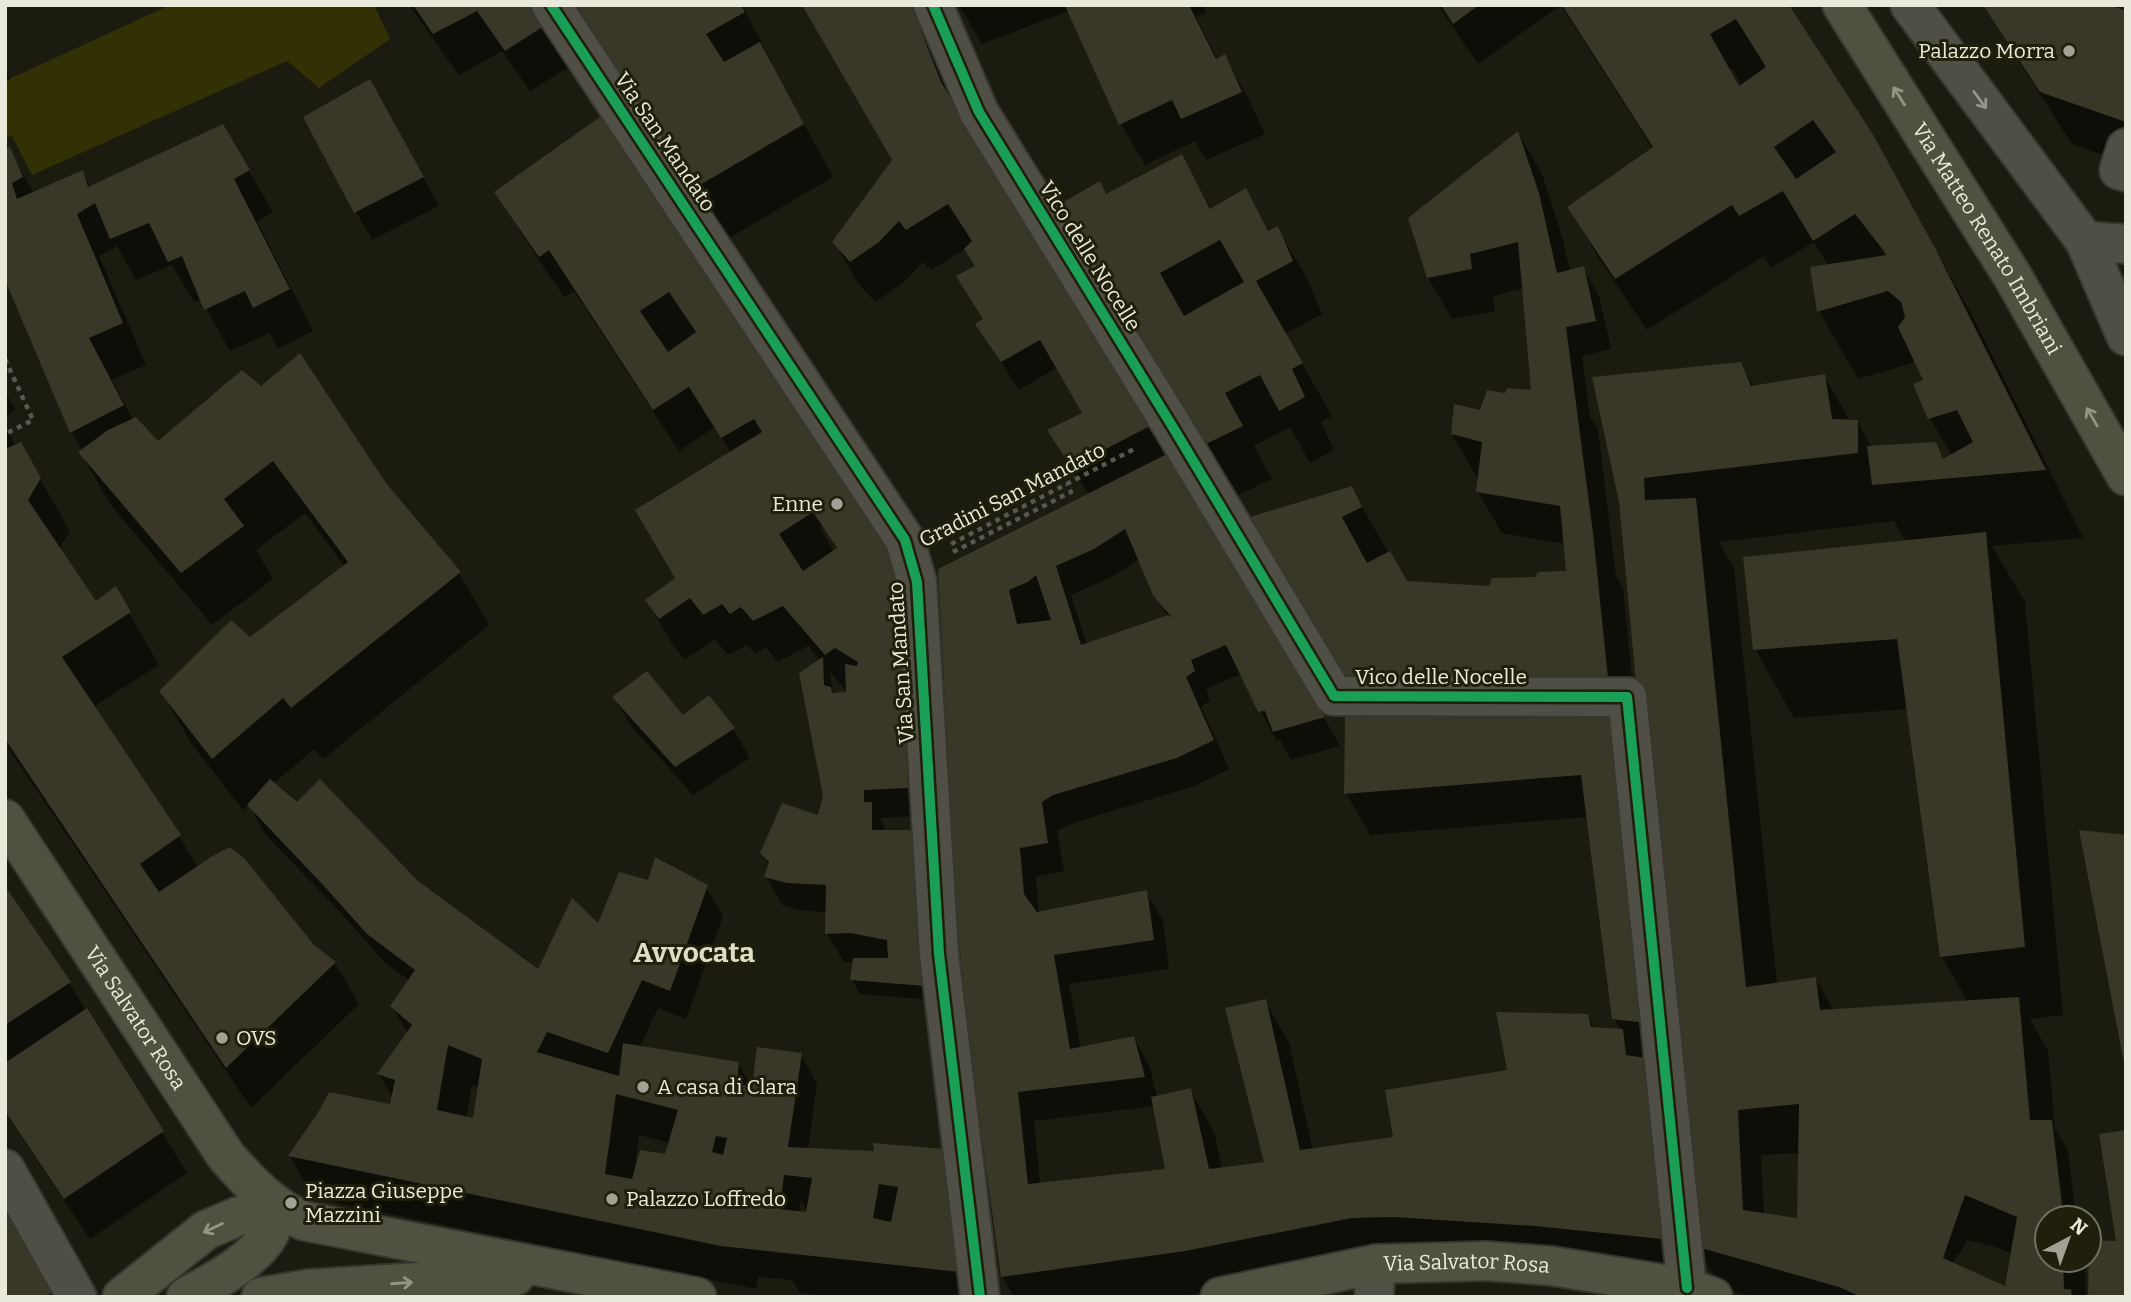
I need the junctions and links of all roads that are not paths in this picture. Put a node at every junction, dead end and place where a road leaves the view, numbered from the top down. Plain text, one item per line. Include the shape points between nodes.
1 (551, 5) edge
2 (933, 5) edge
3 (1842, 5) edge
4 (1910, 5) edge
5 (2126, 148) edge
6 (2126, 172) edge
7 (2085, 241) junction
8 (2126, 244) edge
9 (2126, 336) edge
10 (2126, 476) edge
11 (5, 818) edge
12 (5, 1169) edge
13 (278, 1208) junction
14 (573, 1273) junction
15 (1375, 1280) edge
16 (1700, 1292) edge
17 (77, 1297) edge
18 (122, 1297) edge
19 (186, 1297) edge
20 (261, 1297) edge
21 (697, 1297) edge
22 (981, 1297) edge
23 (1220, 1297) edge

1 - 22 street, Via San Mandato via 905,540 928,561 917,582 939,954
2 - 16 street, Vico delle Nocelle via 979,111 1334,696 1627,697
10 -> 3 main road, Via Matteo Renato Imbriani via 2013,277
4 -> 7 street
5 - 6 street via 2119,170
7 - 8 street
7 - 9 street
11 - 13 main road, Via Salvator Rosa via 226,1156
12 - 17 street
13 - 14 main road via 304,1221
13 -> 18 main road via 239,1216 206,1230
13 - 19 main road via 268,1235 255,1250 235,1268
20 -> 14 main road via 308,1289
14 - 21 main road
15 - 16 main road, Via Salvator Rosa via 1486,1261 1552,1266
15 - 23 main road, Via Salvator Rosa

